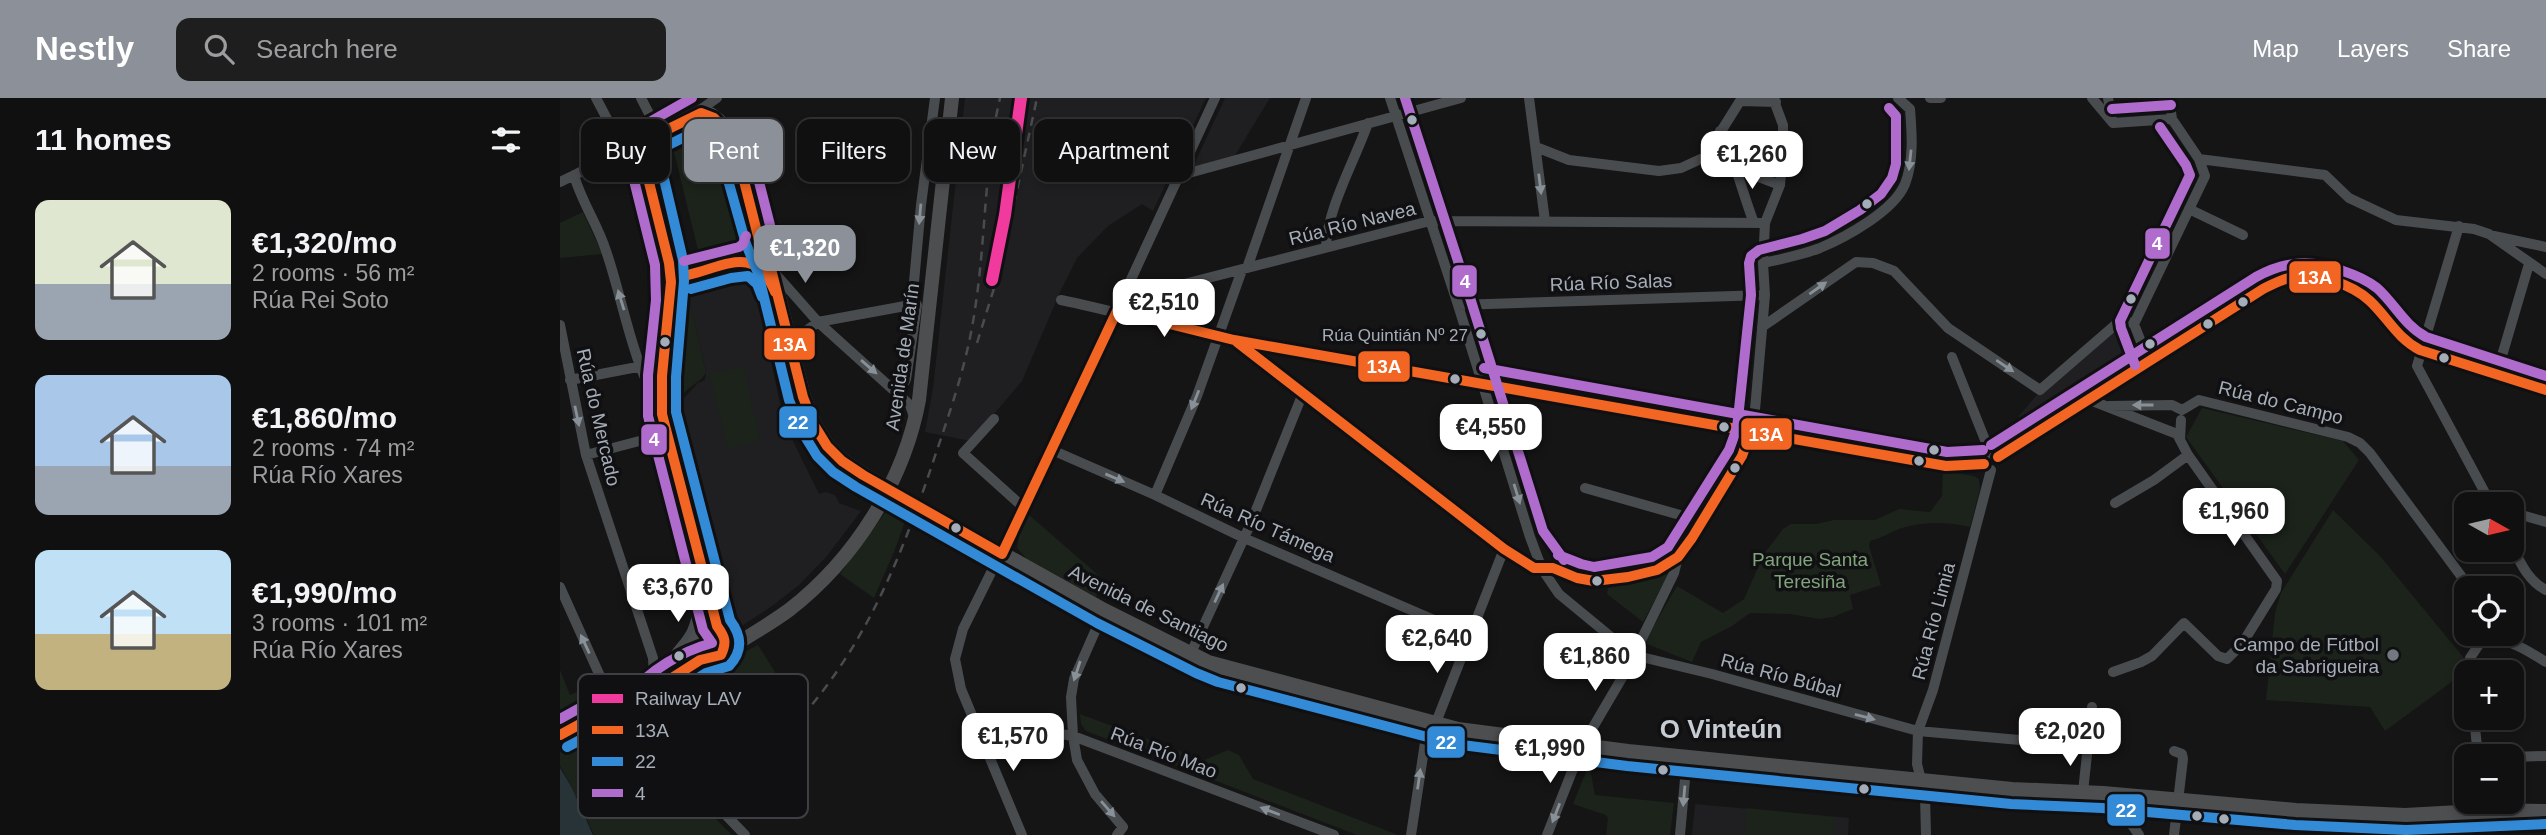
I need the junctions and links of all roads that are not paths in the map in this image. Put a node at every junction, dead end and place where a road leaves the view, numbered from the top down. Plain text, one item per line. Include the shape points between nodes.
1 (596, 98) edge
2 (641, 98) edge
3 (717, 98) edge
4 (1215, 98) edge
5 (1306, 98) edge
6 (1390, 98) edge
7 (1461, 98) edge
8 (1529, 98) edge
9 (1898, 98) edge
10 (1930, 98) edge
11 (1941, 98) edge
12 (2092, 98) edge
13 (2108, 98) edge
14 (2169, 98) edge
15 (935, 99) edge
16 (952, 99) edge
17 (1774, 100) edge
18 (692, 106) edge
19 (1395, 116) junction
20 (616, 119) edge
21 (641, 119) edge
22 (2172, 119) junction
23 (670, 122) edge
24 (1368, 123) junction
25 (2113, 123) junction
26 (1720, 131) junction
27 (1193, 144) edge
28 (1291, 144) junction
29 (1536, 148) junction
30 (2199, 159) junction
31 (1735, 168) junction
32 (1193, 172) edge
33 (581, 173) edge
34 (574, 176) junction
35 (560, 182) edge
36 (649, 182) edge
37 (1175, 182) edge
38 (1780, 185) junction
39 (2189, 209) junction
40 (1430, 221) junction
41 (1545, 221) junction
42 (1759, 223) junction
43 (2459, 226) junction
44 (2489, 234) junction
45 (2243, 235) dead end
46 (759, 240) junction
47 (1326, 247) junction
48 (2546, 247) edge
49 (745, 260) junction
50 (669, 263) junction
51 (1763, 263) junction
52 (2529, 264) junction
53 (1244, 269) junction
54 (2546, 274) edge
55 (688, 275) junction
56 (772, 277) junction
57 (1765, 295) junction
58 (1061, 300) dead end
59 (1122, 300) junction
60 (671, 301) junction
61 (1458, 304) junction
62 (920, 305) junction
63 (1117, 311) junction
64 (818, 322) junction
65 (2134, 324) junction
66 (560, 325) edge
67 (1762, 327) junction
68 (1219, 337) junction
69 (1234, 340) junction
70 (1261, 344) junction
71 (2420, 350) junction
72 (791, 352) junction
73 (1256, 356) junction
74 (1952, 357) dead end
75 (2148, 360) junction
76 (663, 362) junction
77 (641, 365) junction
78 (2496, 376) junction
79 (570, 380) junction
80 (1482, 382) junction
81 (2546, 390) edge
82 (896, 391) junction
83 (1303, 393) junction
84 (2090, 400) junction
85 (661, 405) junction
86 (2104, 406) junction
87 (2181, 415) junction
88 (994, 419) dead end
89 (915, 421) junction
90 (2161, 428) junction
91 (1751, 431) junction
92 (666, 434) junction
93 (2180, 440) junction
94 (1052, 450) junction
95 (586, 455) junction
96 (2188, 455) junction
97 (1991, 462) junction
98 (1585, 488) dead end
99 (2485, 492) edge
100 (1155, 495) junction
101 (2115, 503) dead end
102 (1024, 508) junction
103 (2524, 516) edge
104 (1702, 522) junction
105 (2546, 522) edge
106 (1244, 538) junction
107 (1504, 549) junction
108 (1002, 554) junction
109 (1678, 557) junction
110 (2520, 562) edge
111 (1548, 569) junction
112 (2461, 576) edge
113 (705, 583) junction
114 (560, 587) edge
115 (2546, 590) edge
116 (1104, 611) junction
117 (698, 635) junction
118 (1469, 635) junction
119 (723, 640) junction
120 (2521, 646) edge
121 (1190, 655) junction
122 (1633, 655) junction
123 (707, 657) junction
124 (2546, 662) edge
125 (2113, 672) dead end
126 (599, 674) edge
127 (654, 674) edge
128 (658, 674) edge
129 (679, 674) edge
130 (2092, 707) dead end
131 (975, 723) junction
132 (1432, 724) junction
133 (578, 725) edge
134 (1919, 731) junction
135 (560, 735) edge
136 (1073, 736) junction
137 (1582, 746) junction
138 (2088, 746) junction
139 (2174, 751) dead end
140 (2546, 756) edge
141 (1687, 757) junction
142 (2524, 757) edge
143 (1921, 781) junction
144 (2083, 792) junction
145 (2103, 794) junction
146 (2178, 801) junction
147 (2454, 807) edge
148 (2524, 807) edge
149 (2545, 809) edge
150 (2378, 814) junction
151 (729, 818) edge
152 (745, 835) edge
153 (1022, 835) edge
154 (1116, 835) edge
155 (1334, 835) edge
156 (1411, 835) edge
157 (1547, 835) edge
158 (1680, 835) edge
159 (1926, 835) edge
160 (2140, 835) edge
161 (2174, 835) edge

1 - 20 street
2 - 21 street
3 - 18 street
4 - 27 street
5 - 28 street
6 - 19 street
7 - 19 street
8 - 29 street
9 -> 51 street via 1910,109 1912,135 1909,169 1897,198 1866,223 1820,248
10 - 11 street
12 - 25 street
13 - 25 street
14 - 22 street
15 - 16 street, Avenida de Marín
15 -> 62 street, Avenida de Marín via 921,205
16 - 62 main road, Avenida de Marín
17 - 26 street via 1740,101
17 - 38 street via 1783,125
18 - 23 highway
18 - 46 highway, Avenida de Santiago via 714,118 729,136
19 - 24 street
19 - 40 street
22 - 25 street
22 - 30 street
24 - 28 street
24 - 47 street via 1336,202
26 - 29 street via 1704,157 1681,168 1659,171 1569,160
26 - 31 street
28 - 32 street
28 - 53 street
29 -> 41 street
30 - 39 street via 2205,176
30 - 43 street via 2325,175 2349,198 2396,220
31 - 38 street
31 - 42 street
33 - 34 street
34 - 35 street
77 -> 34 street via 606,249
36 - 50 highway
37 - 59 street
38 - 42 street
39 - 45 street
39 - 65 street
40 - 41 street, Rúa Río Navea
40 - 47 street, Rúa Río Navea
40 - 61 street
41 - 42 street, Rúa Río Navea
42 - 51 street
43 - 44 street
43 - 71 street
44 - 48 street
44 - 52 street
46 - 49 highway via 755,252
46 - 56 highway, Avenida de Santiago
47 - 53 street, Rúa Río Navea
49 - 55 highway
49 - 56 highway
50 - 55 highway via 675,273
50 - 60 street
51 - 57 street
52 - 54 street
52 - 78 street
53 - 59 street, Rúa Río Navea
53 - 68 street
55 - 60 street
56 - 64 street
56 - 72 highway, Avenida de Santiago
57 - 61 street, Rúa Río Salas
57 - 67 street
58 - 63 street
59 - 63 street
60 - 76 street
61 - 80 street
62 - 64 street
62 - 82 street, Avenida de Marín via 906,379
62 - 89 main road, Avenida de Marín
63 - 68 street
63 - 94 street
64 - 72 street via 799,336
64 -> 82 street
67 -> 65 street via 1856,262 1873,263 1894,271 1948,328 2040,390 2122,319
65 - 75 street
66 - 79 street, Rúa do Mercado
67 - 91 street
68 - 69 street
68 -> 100 street
69 - 70 street
69 - 73 street
70 - 73 street
70 - 80 street
71 - 75 street via 2396,335 2357,291 2304,275 2276,281
71 - 78 street
71 - 99 street via 2417,366
72 - 108 highway, Avenida de Santiago, bridge via 814,425 842,461
73 - 83 street
74 - 97 street
75 - 84 street
76 - 77 street
76 - 85 street
77 - 79 street
77 - 85 street
78 - 81 street
79 -> 95 street, Rúa do Mercado
80 - 91 street
80 -> 111 street via 1530,537
82 - 89 street via 910,405
83 - 106 street
83 - 107 street
84 - 86 street
84 - 97 street
85 - 92 street
87 -> 86 street via 2172,405
86 - 90 street
87 - 90 street via 2169,427
87 - 93 street
87 - 112 street, Rúa do Campo via 2199,400 2360,443
88 - 102 street via 963,453
89 - 119 main road, Avenida de Marín via 894,480 830,571 793,607 746,638
90 - 93 street via 2172,430
91 - 97 street via 1946,466
91 - 104 street via 1742,456
92 - 95 street
92 - 113 street
93 - 96 street
94 -> 100 street, Rúa Río Támega
94 - 102 street
95 - 127 street, Rúa do Mercado via 653,659
96 - 101 street
96 - 125 street via 2277,581 2276,589 2242,644 2227,659 2184,624 2152,656
97 - 134 street, Rúa Río Limia
98 - 104 street
100 - 106 street, Rúa Río Támega
102 - 108 street
103 - 105 street
104 - 109 street
106 - 118 street, Rúa Río Támega
121 -> 106 street
107 - 111 street via 1534,568
107 - 118 street
108 - 116 highway, Avenida de Santiago
108 - 131 street via 956,649 956,673
109 - 111 street via 1657,570 1594,581
109 - 122 street
110 - 115 street via 2535,585
111 - 122 street via 1553,586 1566,601
113 - 117 street via 706,607
113 - 119 street
126 -> 114 street
116 - 121 highway, Avenida de Santiago
116 -> 136 street via 1074,679
117 - 119 main road via 712,628
117 - 123 main road via 698,649
117 - 128 main road via 692,650
118 - 132 street
119 - 123 main road via 718,657
120 - 124 street
121 - 132 highway, Avenida de Santiago via 1230,671
122 -> 134 street, Rúa Río Búbal
122 - 137 street
123 - 129 main road
130 - 138 street
131 - 136 street, Rúa Río Mao
131 - 153 street
132 - 137 highway, Avenida de Santiago
156 -> 132 street
133 - 135 main road
134 - 138 street, Rúa Río Búbal
134 - 143 street, Rúa Río Limia
136 -> 154 street via 1077,760 1095,794 1123,827
155 -> 136 street, Rúa Río Mao
137 - 141 highway, Avenida de Santiago
137 -> 157 street
138 - 144 street
139 - 146 street via 2183,759
140 - 142 street
141 - 143 highway, Avenida de Santiago
141 -> 158 street
143 - 144 highway, Avenida de Santiago
143 - 159 street, Rúa Río Limia
144 - 145 highway, Avenida de Santiago
145 - 146 highway, Avenida de Santiago
145 - 160 street via 2120,807
146 - 150 highway, Avenida de Santiago
146 - 161 street
147 - 150 highway
148 - 149 highway
149 - 150 highway
151 - 152 street

